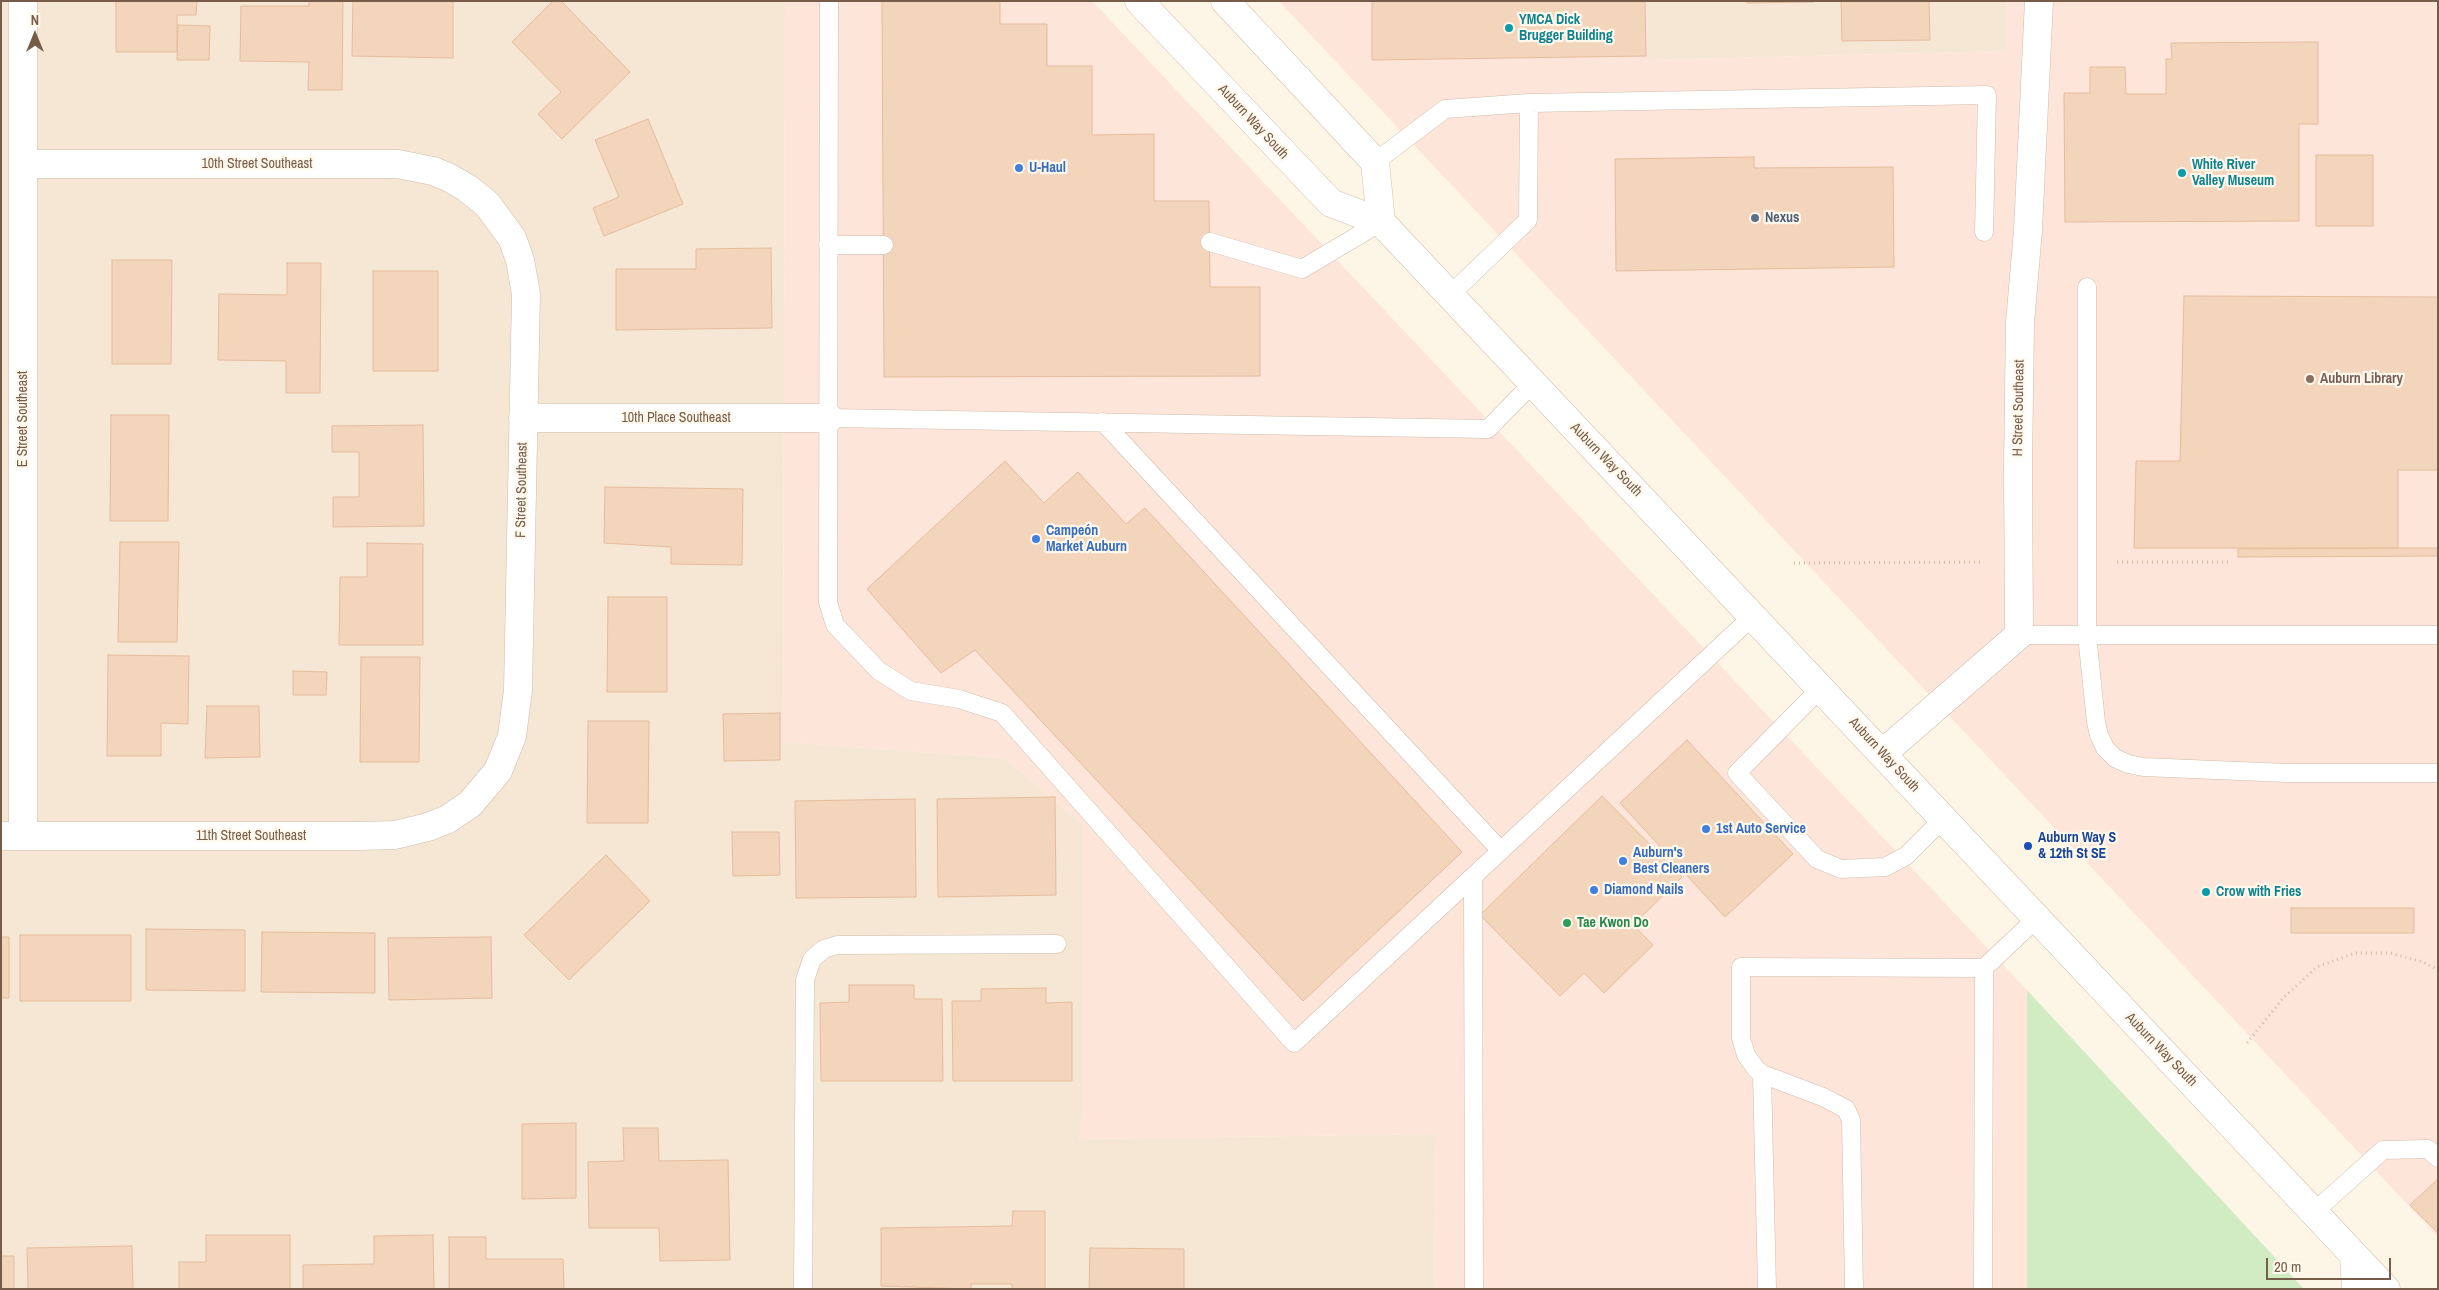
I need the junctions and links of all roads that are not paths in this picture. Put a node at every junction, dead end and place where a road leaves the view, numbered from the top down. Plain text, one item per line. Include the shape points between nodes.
1 (23, 1) edge
2 (829, 1) edge
3 (1139, 1) edge
4 (2039, 1) edge
5 (1234, 4) edge
6 (1529, 103) junction
7 (1375, 162) junction
8 (23, 164) junction
9 (482, 199) joint
10 (1381, 222) junction
11 (1984, 232) dead end
12 (1210, 242) dead end
13 (828, 245) junction
14 (884, 245) dead end
15 (2087, 287) dead end
16 (1451, 294) junction
17 (1533, 383) junction
18 (523, 418) junction
19 (829, 418) junction
20 (1103, 422) junction
21 (1752, 617) junction
22 (2019, 635) junction
23 (2087, 635) junction
24 (2438, 635) edge
25 (1820, 689) junction
26 (1883, 753) junction
27 (2438, 774) edge
28 (487, 787) joint
29 (1943, 819) junction
30 (12, 836) edge
31 (1500, 851) junction
32 (1473, 877) junction
33 (2036, 918) junction
34 (1057, 944) dead end
35 (1984, 968) junction
36 (1762, 1074) junction
37 (2438, 1158) edge
38 (2314, 1212) junction
39 (2354, 1255) junction
40 (803, 1289) edge
41 (1474, 1289) edge
42 (1767, 1289) edge
43 (1854, 1289) edge
44 (1983, 1289) edge
45 (2356, 1289) edge
46 (2386, 1289) edge

1 - 8 street, E Street Southeast
2 - 13 lane
3 - 10 street, Auburn Way South via 1332,203
4 - 22 street, H Street Southeast via 2020,324
5 - 7 street
6 - 7 lane via 1444,109
6 - 11 lane via 1987,95
6 - 16 lane via 1528,220
7 - 10 street
8 - 9 street, 10th Street Southeast via 398,164 448,177
8 - 30 street, E Street Southeast
9 - 18 street, F Street Southeast via 512,238 523,276 526,315
10 - 12 lane via 1302,270
10 - 16 street, Auburn Way South
13 - 14 lane
13 - 19 lane
15 - 23 lane
16 - 17 street, Auburn Way South
17 - 20 lane via 1488,429
17 - 21 street, Auburn Way South
18 - 19 street, 10th Place Southeast
18 - 28 street, F Street Southeast via 517,709 507,751
19 - 20 lane
19 - 32 lane via 828,602 835,625 879,671 911,691 959,699 1002,712 1294,1043
20 - 31 lane
21 - 25 street, Auburn Way South
21 - 31 lane
22 - 23 lane
22 - 26 street
23 - 24 lane
23 - 27 lane via 2099,735 2105,748 2128,764 2287,774
25 - 26 street, Auburn Way South
25 - 29 lane via 1737,774 1817,859 1841,869 1885,867 1906,856
26 - 29 street, Auburn Way South
28 - 30 street, 11th Street Southeast via 448,819 428,828 395,835
29 - 33 street, Auburn Way South
31 - 32 lane
32 - 41 lane
33 - 35 lane
33 - 38 street, Auburn Way South
34 - 40 lane via 836,945 824,949 812,959 805,980
35 - 36 lane via 1741,967 1741,1038 1746,1055
35 - 44 lane
36 - 42 lane
36 - 43 lane via 1846,1109 1851,1120
37 - 38 lane via 2428,1149 2383,1150
38 - 39 street, Auburn Way South
39 - 45 street
39 - 46 street, Auburn Way South

